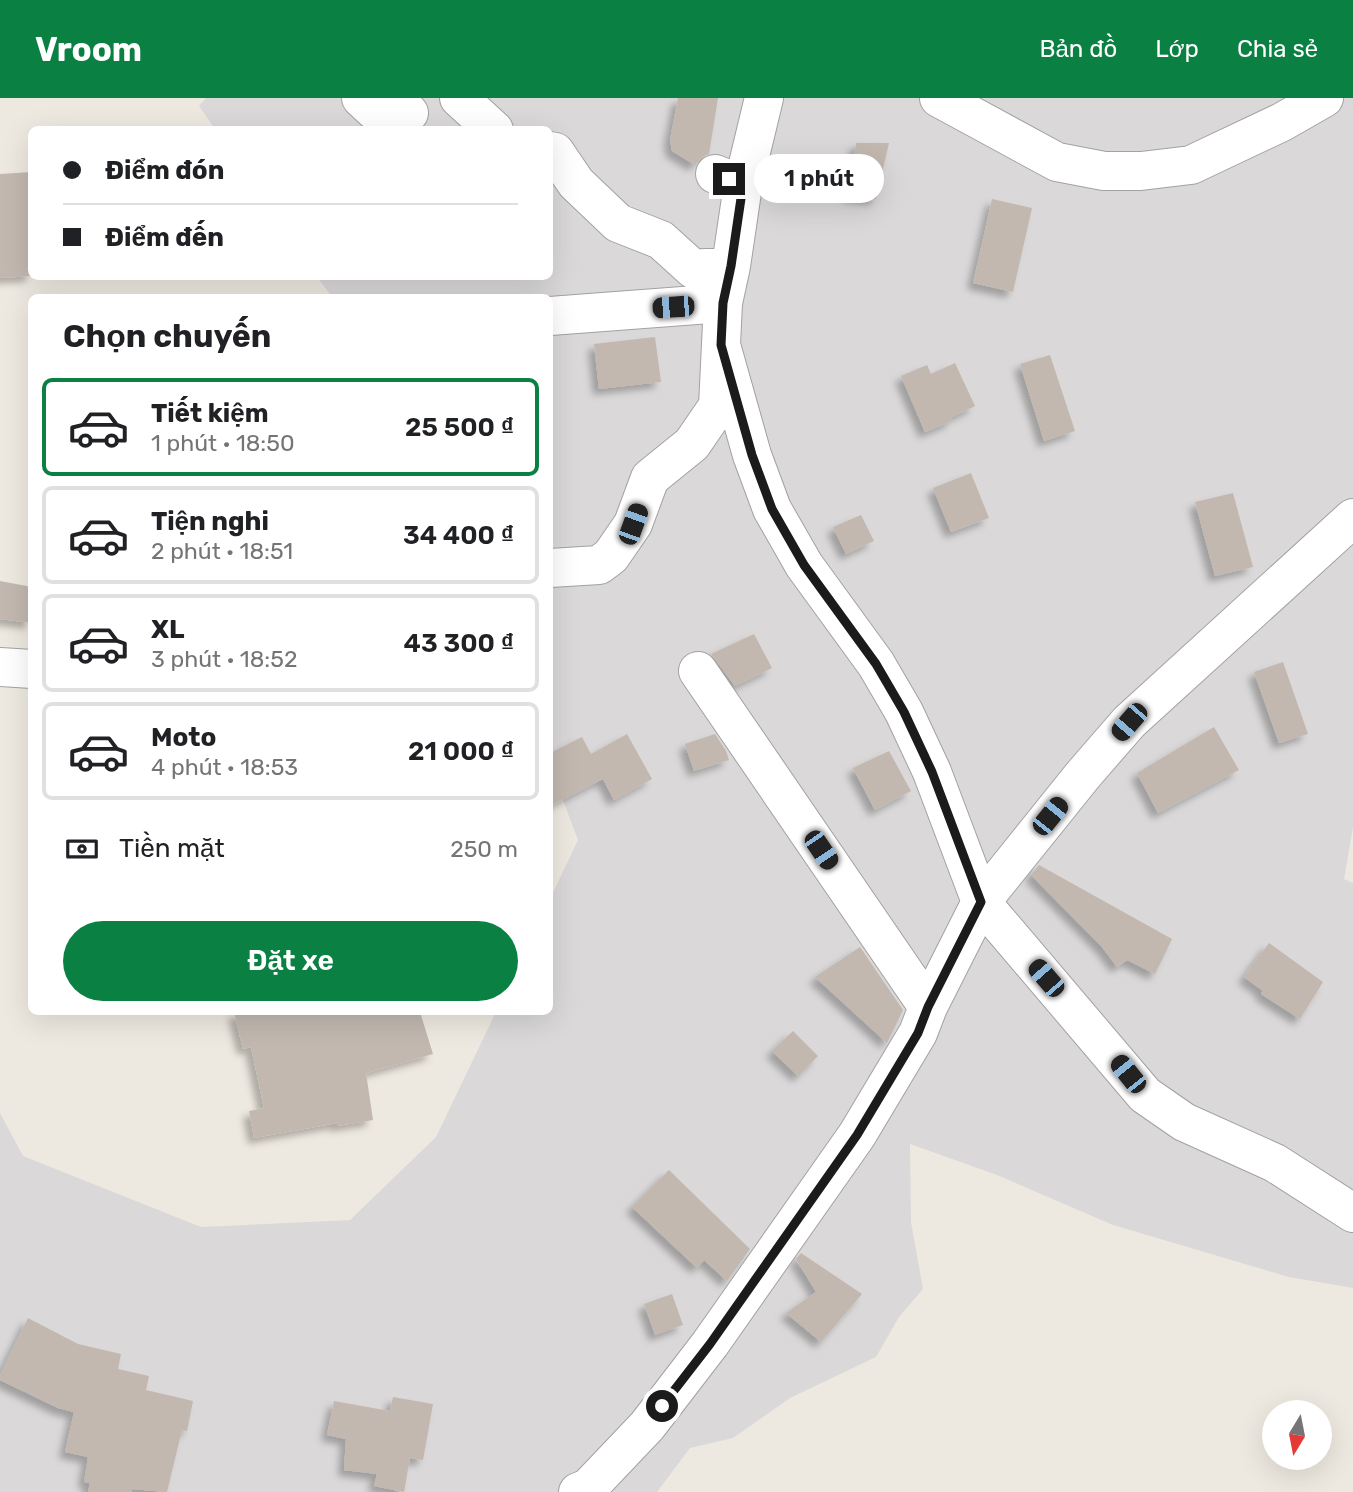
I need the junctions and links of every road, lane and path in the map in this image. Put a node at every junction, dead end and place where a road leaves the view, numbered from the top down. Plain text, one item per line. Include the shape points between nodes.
1 (361, 98) edge
2 (459, 98) edge
3 (764, 98) edge
4 (939, 98) edge
5 (1324, 98) edge
6 (409, 113) dead end
7 (490, 126) edge
8 (553, 152) edge
9 (731, 266) junction
10 (723, 303) junction
11 (553, 316) edge
12 (721, 345) junction
13 (1353, 518) edge
14 (553, 568) edge
15 (0, 667) edge
16 (28, 669) edge
17 (698, 671) dead end
18 (981, 902) junction
19 (928, 1007) junction
20 (1353, 1213) edge
21 (578, 1492) edge

1 - 6 street via 375,111
2 - 7 street
3 - 9 street via 729,179
4 - 5 street via 1057,162 1141,171 1191,165
8 - 9 street via 576,183 618,223 661,240 693,269
9 - 10 street
10 - 11 street
10 - 12 street
12 - 14 street via 718,406 692,444 650,478 633,524 611,556 599,565
12 - 18 street via 772,509 804,565 876,664 904,712
13 - 18 street via 1129,722
15 - 16 street
17 - 19 street
18 - 19 street
18 - 20 street via 1145,1095 1184,1122 1275,1163
19 - 21 street via 918,1033 857,1135 710,1344 646,1426

